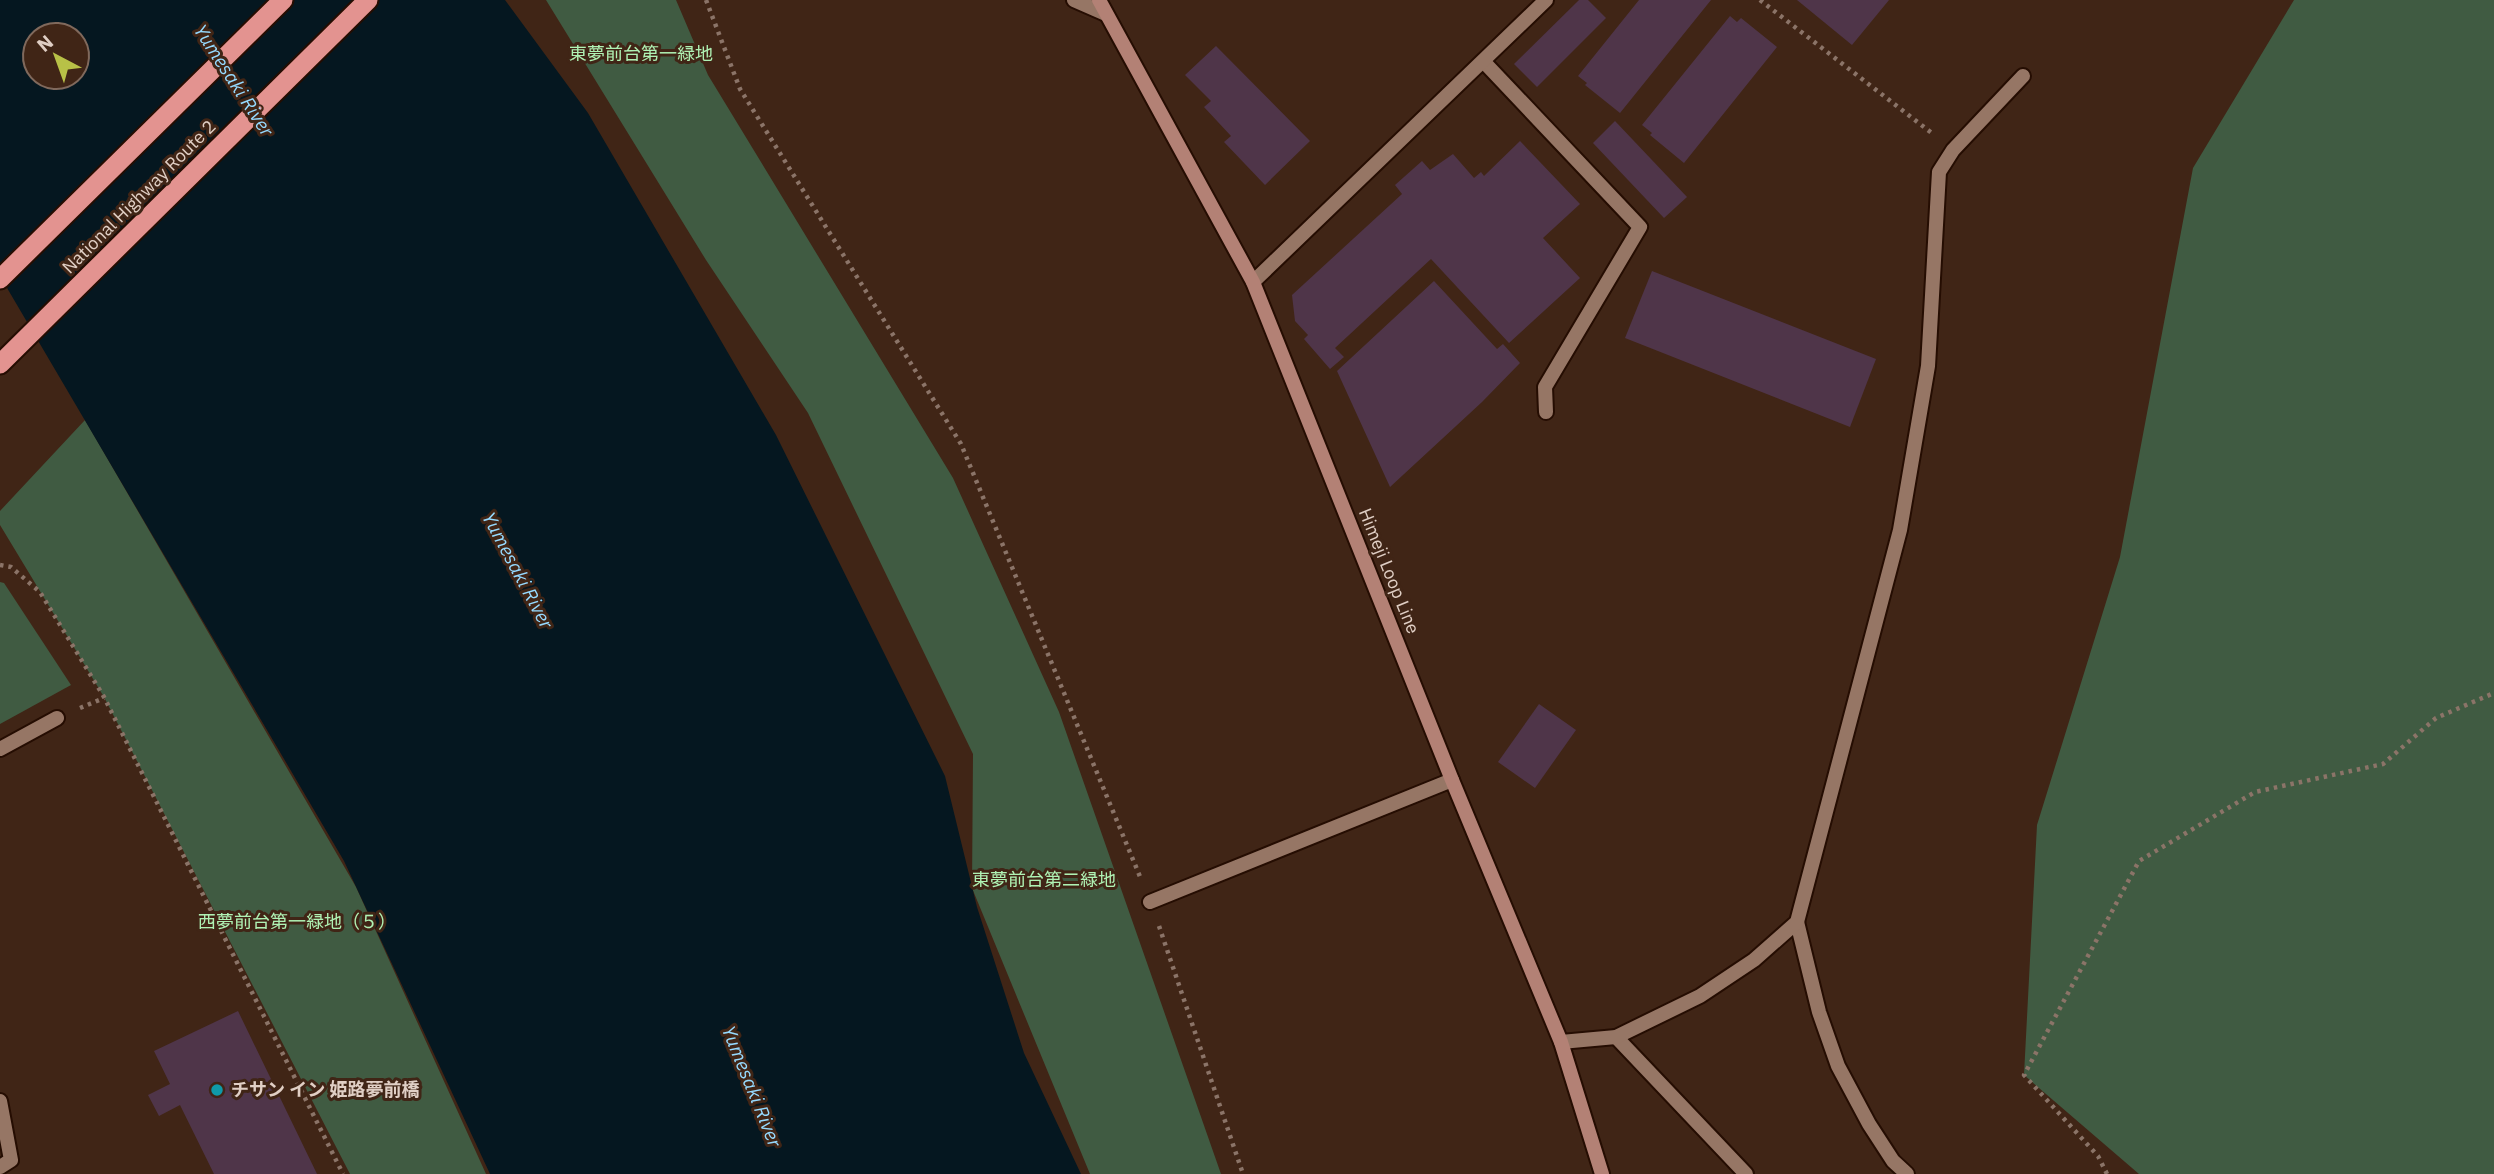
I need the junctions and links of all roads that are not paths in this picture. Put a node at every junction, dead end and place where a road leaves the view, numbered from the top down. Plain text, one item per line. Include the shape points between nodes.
1 (284, 0) edge
2 (368, 0) edge
3 (1074, 0) edge
4 (1099, 0) edge
5 (1546, 0) edge
6 (1106, 15) junction
7 (1483, 62) junction
8 (2023, 76) dead end
9 (0, 279) edge
10 (1253, 282) junction
11 (0, 365) edge
12 (1546, 412) dead end
13 (57, 718) dead end
14 (0, 749) edge
15 (1452, 780) junction
16 (1150, 902) road end
17 (1797, 922) junction
18 (1616, 1037) junction
19 (1561, 1042) junction
20 (0, 1101) edge
21 (0, 1167) edge
22 (1602, 1174) edge
23 (1746, 1174) edge
24 (1907, 1174) edge

1 - 9 highway
2 - 11 highway, National Highway Route 2
3 - 6 street
4 - 6 main road, Himeji Loop Line
5 - 7 street
6 - 10 main road, Himeji Loop Line
7 - 10 street
7 - 12 street via 1640,227 1545,387
8 - 17 street via 1953,150 1939,172 1928,366 1900,530
10 - 15 main road, Himeji Loop Line
13 - 14 street
15 - 16 street
15 - 19 main road, Himeji Loop Line
17 - 18 street via 1754,960 1700,996
17 - 24 street via 1838,1066 1869,1124
18 - 19 street
18 - 23 street
19 - 22 main road, Himeji Loop Line
20 - 21 street via 11,1160

